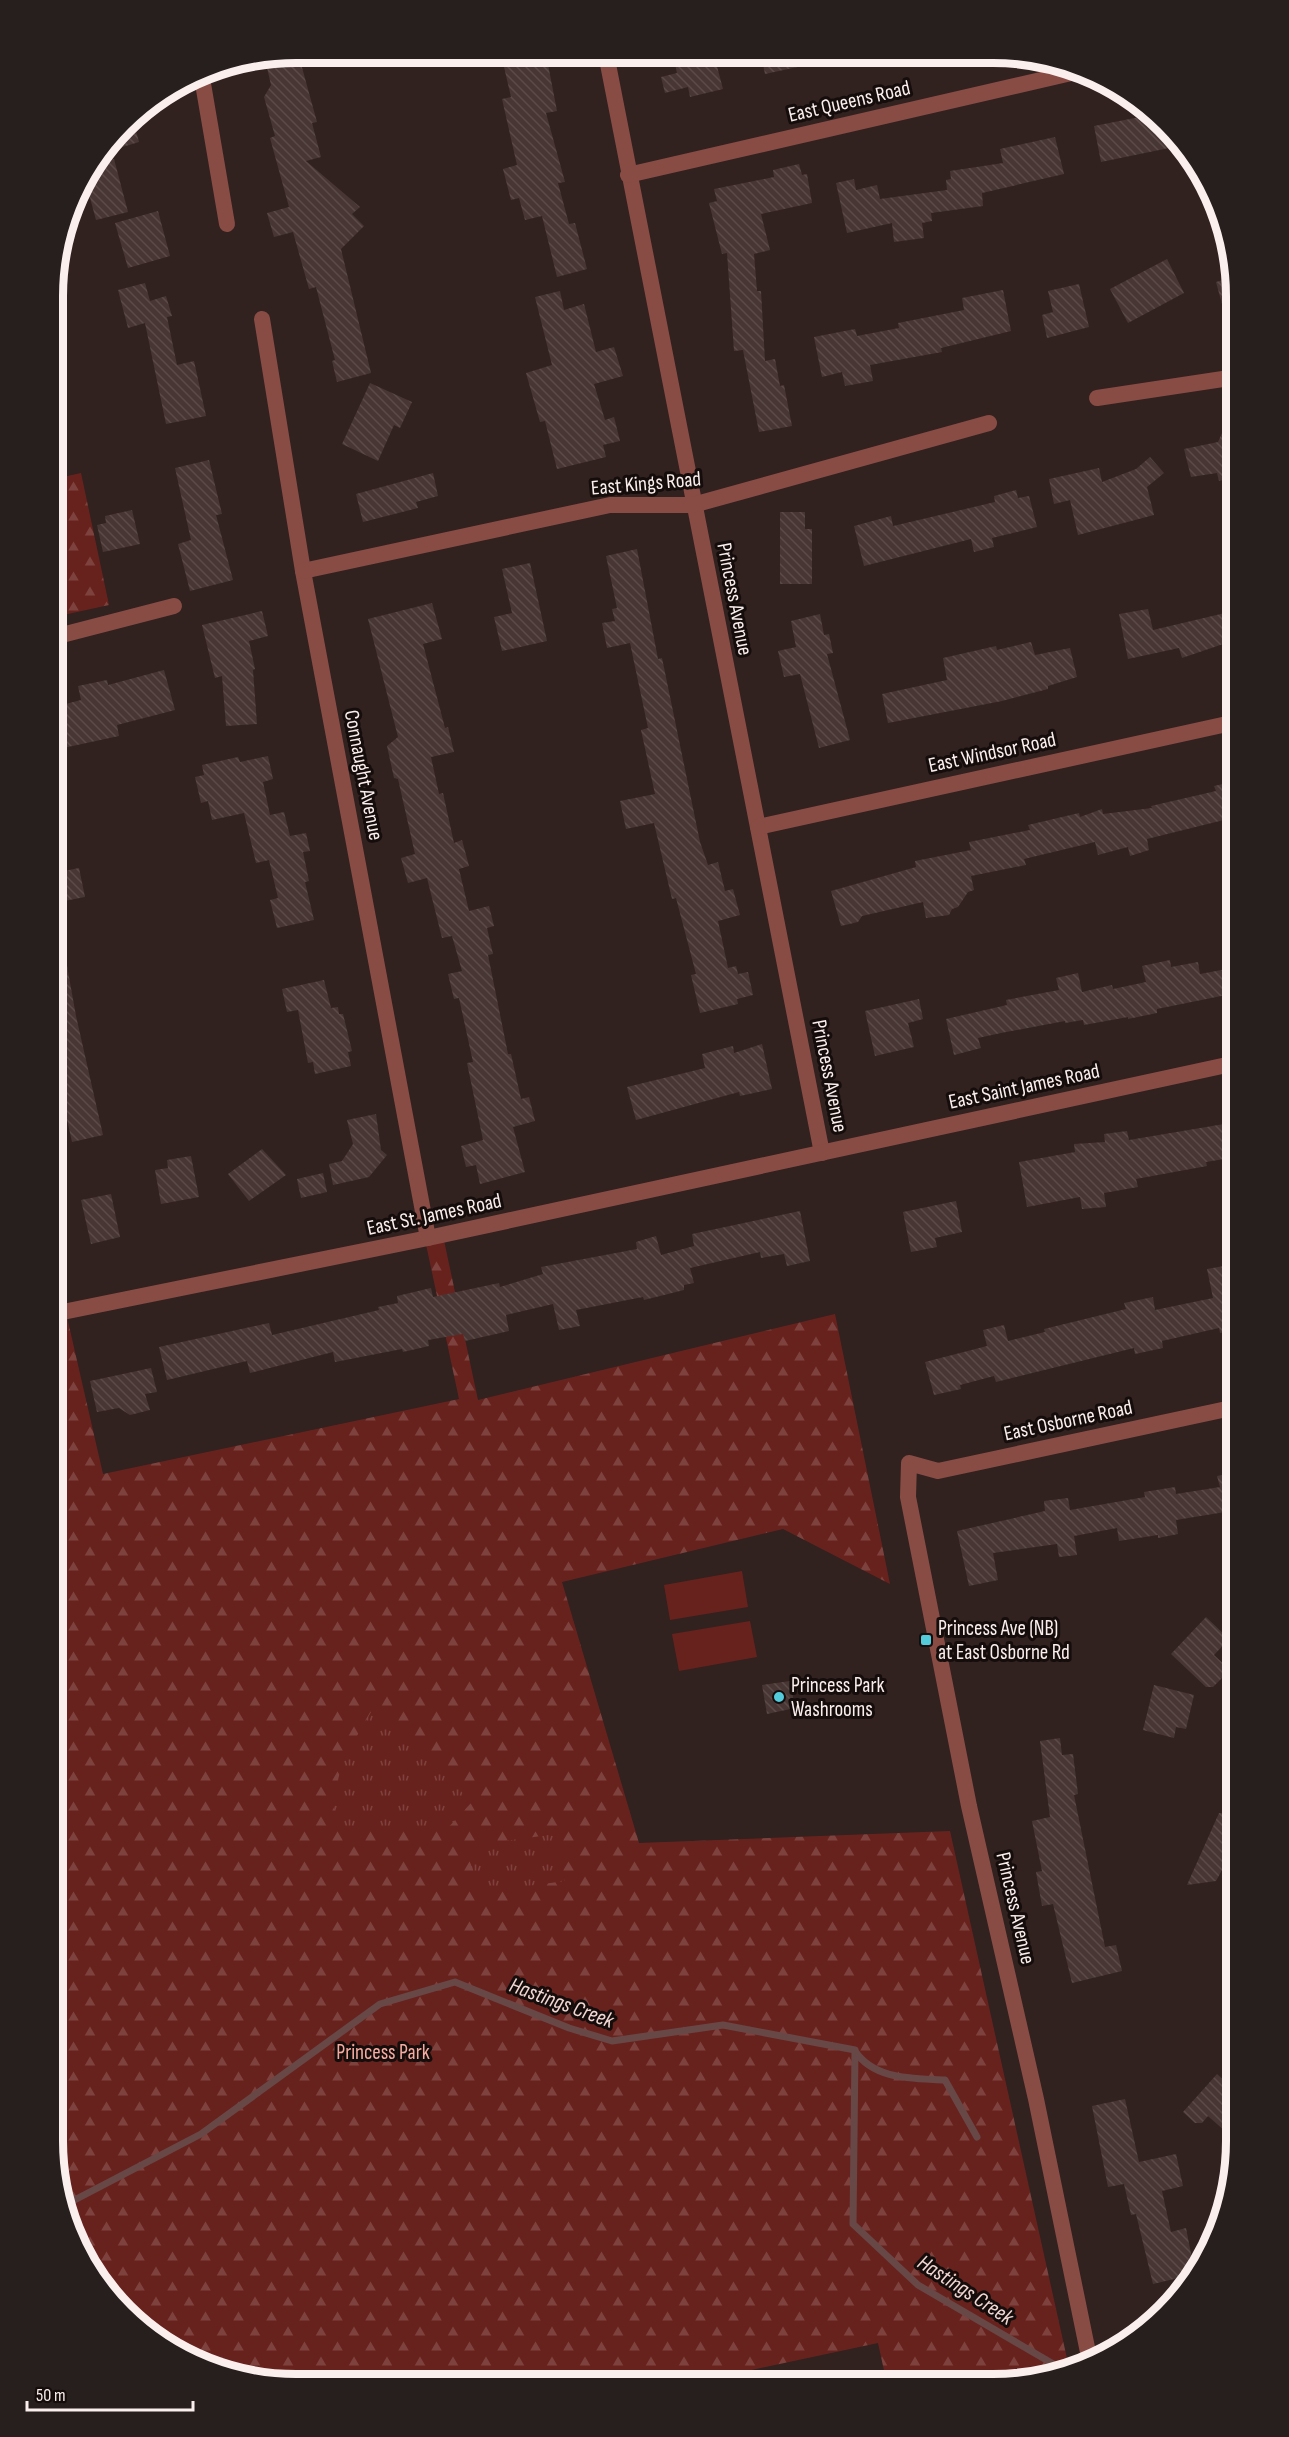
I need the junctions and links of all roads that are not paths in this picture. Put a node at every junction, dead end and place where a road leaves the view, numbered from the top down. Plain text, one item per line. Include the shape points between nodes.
1 (608, 63) edge
2 (1066, 74) edge
3 (203, 83) edge
4 (628, 175) junction
5 (227, 224) dead end
6 (262, 319) dead end
7 (1226, 379) edge
8 (1097, 398) dead end
9 (989, 423) dead end
10 (693, 505) junction
11 (303, 571) junction
12 (174, 606) dead end
13 (63, 635) edge
14 (1226, 724) edge
15 (758, 827) junction
16 (1226, 1065) edge
17 (822, 1153) junction
18 (428, 1238) junction
19 (63, 1312) edge
20 (1226, 1409) edge
21 (909, 1463) joint
22 (1088, 2353) edge

1 - 4 street, Princess Avenue
2 - 4 street, East Queens Road
3 - 5 street
4 - 10 street, Princess Avenue
6 - 11 street, Connaught Avenue
7 - 8 street
9 - 10 street, East Kings Road
10 - 11 street, East Kings Road via 610,505
10 - 15 street, Princess Avenue
11 - 18 street, Connaught Avenue
12 - 13 street
14 - 15 street, East Windsor Road
15 - 17 street, Princess Avenue
16 - 17 street, East Saint James Road
17 - 18 street, East St. James Road
18 - 19 street, East St. James Road
20 - 21 street, East Osborne Road via 938,1471
21 - 22 street, Princess Avenue via 908,1497 965,1783

